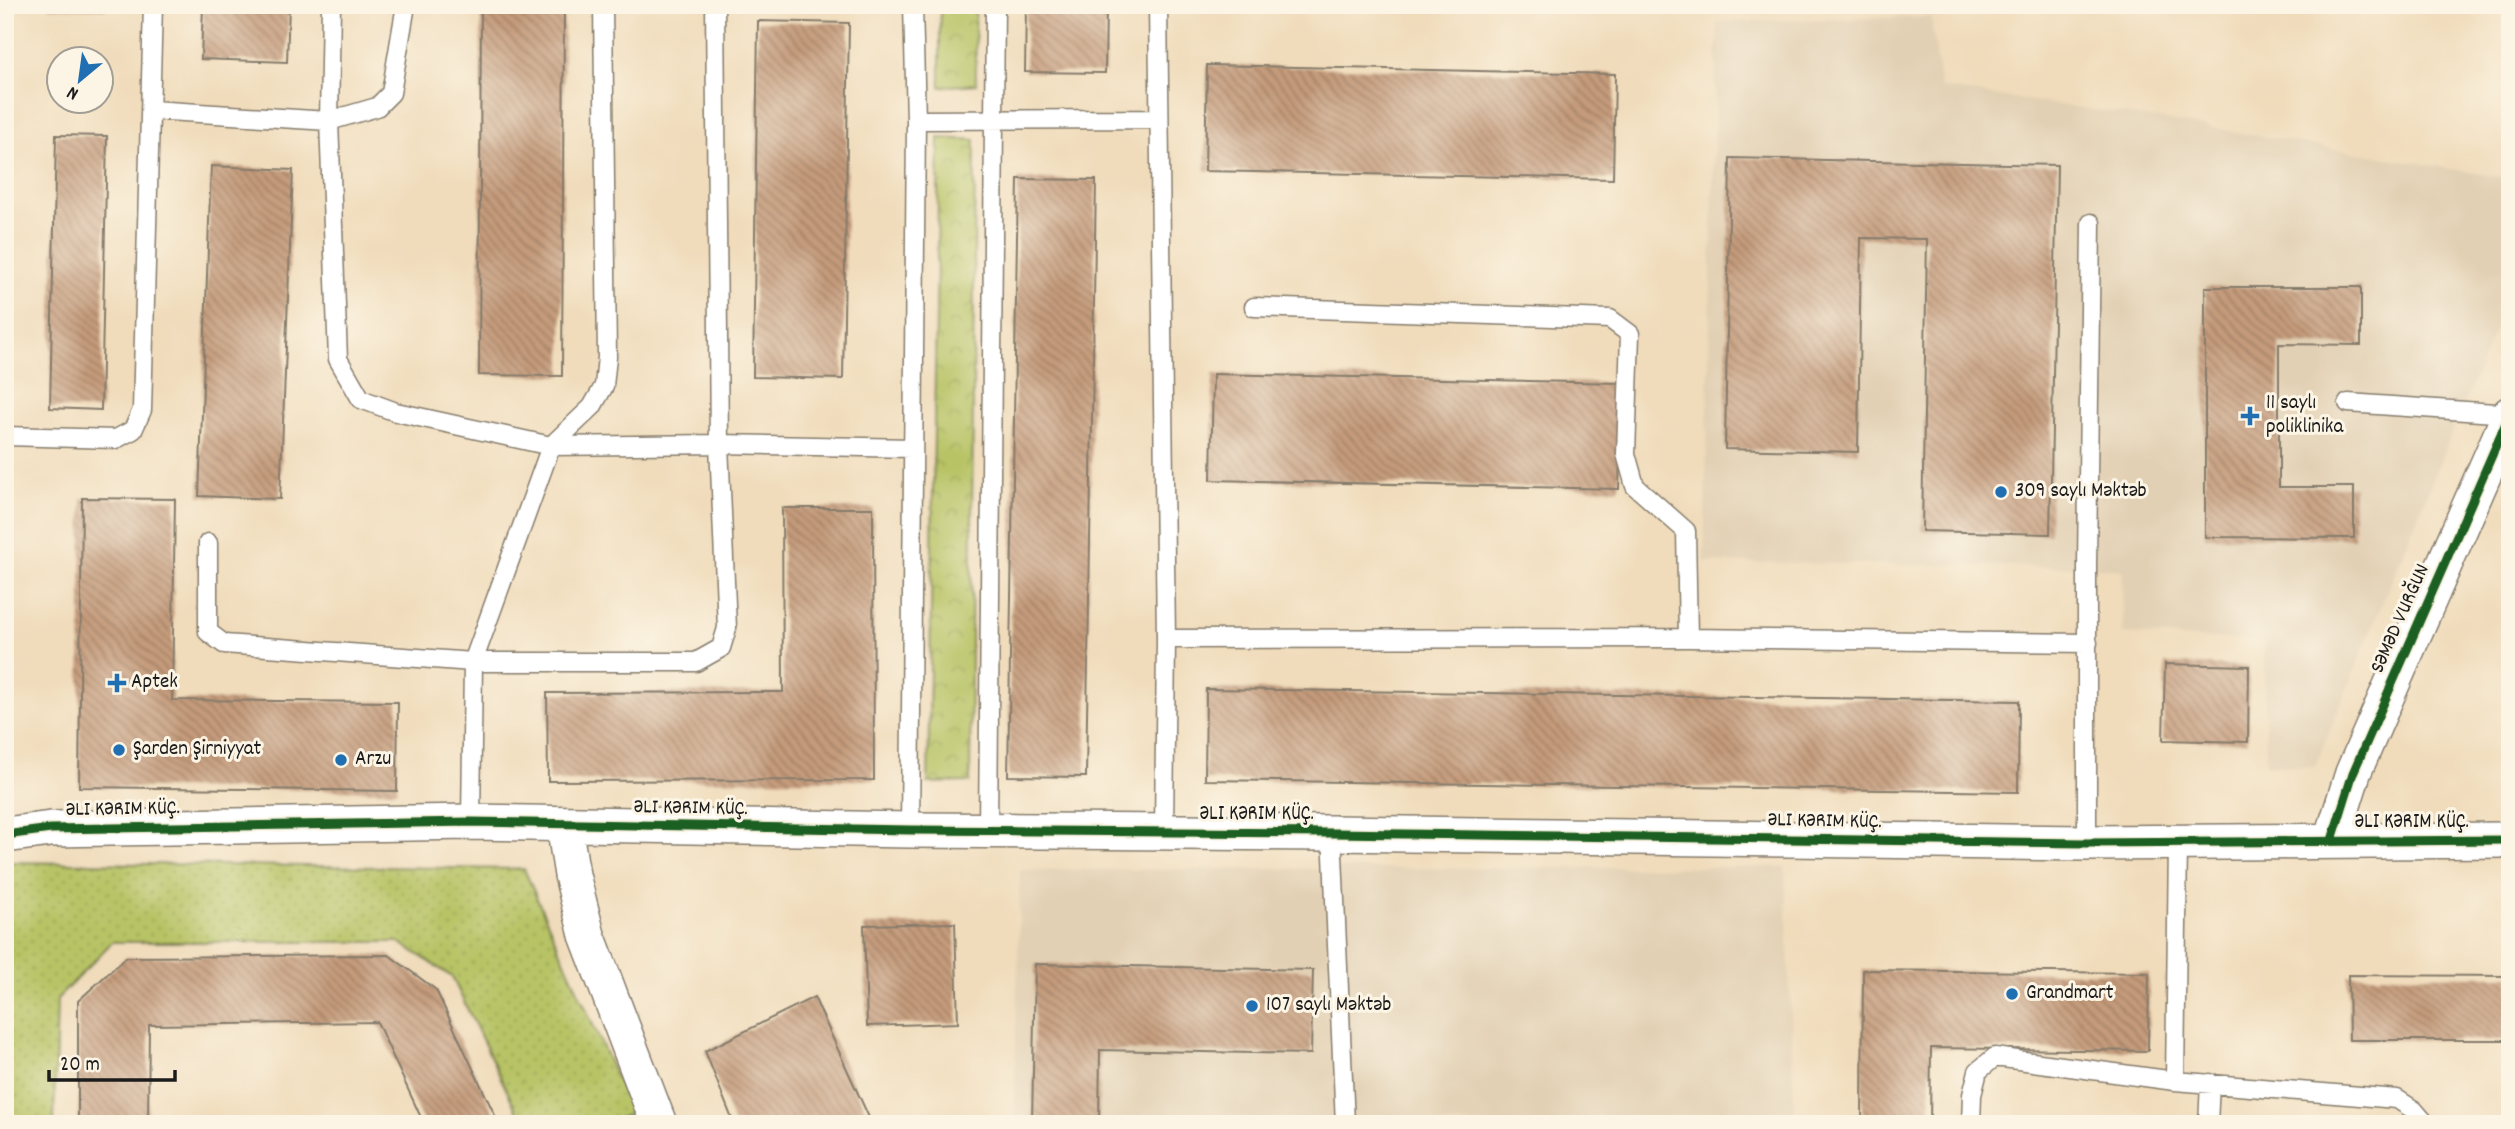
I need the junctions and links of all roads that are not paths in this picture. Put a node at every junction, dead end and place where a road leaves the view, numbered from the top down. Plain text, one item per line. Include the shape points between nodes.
1 (153, 5) edge
2 (331, 5) edge
3 (407, 5) edge
4 (603, 5) edge
5 (715, 5) edge
6 (913, 5) edge
7 (995, 5) edge
8 (1158, 5) edge
9 (151, 110) junction
10 (995, 118) junction
11 (1158, 119) junction
12 (916, 120) junction
13 (329, 121) junction
14 (2091, 223) dead end
15 (1254, 307) dead end
16 (2348, 403) dead end
17 (2510, 414) edge
18 (5, 436) edge
19 (719, 444) junction
20 (551, 446) junction
21 (912, 448) junction
22 (208, 543) dead end
23 (1689, 638) junction
24 (1166, 639) junction
25 (2088, 643) junction
26 (473, 662) junction
27 (471, 822) junction
28 (564, 825) junction
29 (910, 830) junction
30 (989, 831) junction
31 (1164, 832) junction
32 (1332, 833) junction
33 (5, 835) edge
34 (2510, 840) edge
35 (2332, 841) junction
36 (2178, 843) junction
37 (2087, 844) junction
38 (2175, 1081) junction
39 (2210, 1083) junction
40 (659, 1124) edge
41 (1345, 1124) edge
42 (1972, 1124) edge
43 (2208, 1124) edge
44 (2426, 1124) edge

1 - 9 lane
2 - 13 lane
3 - 13 lane via 391,93 377,107
4 - 20 lane via 604,386 592,407
5 - 19 lane
6 - 12 lane
7 - 10 lane
8 - 11 lane
9 - 13 lane
9 - 18 lane via 142,410 133,430 116,439
10 - 11 lane
10 - 12 lane
10 - 30 lane
11 - 24 lane
12 - 21 lane
13 - 20 lane via 338,359 362,399 396,412
14 - 25 lane
15 - 23 lane via 1609,319 1630,334 1626,454 1635,486 1686,531
16 - 17 lane
17 - 35 street, SƏMƏD VURĞUN via 2353,773
19 - 20 lane
19 - 21 lane
19 - 26 lane via 727,628 721,648 696,662
20 - 26 lane
21 - 29 lane
22 - 26 lane via 208,632 224,644
23 - 24 lane
23 - 25 lane
24 - 31 lane
25 - 37 lane
26 - 27 lane
27 - 28 street, ƏLI KƏRIM KÜÇ.
27 - 33 street, ƏLI KƏRIM KÜÇ. via 51,829
28 - 29 street, ƏLI KƏRIM KÜÇ.
28 - 40 street via 587,935
29 - 30 street, ƏLI KƏRIM KÜÇ.
30 - 31 street, ƏLI KƏRIM KÜÇ.
31 - 32 street, ƏLI KƏRIM KÜÇ.
32 - 37 street, ƏLI KƏRIM KÜÇ.
32 - 41 lane
34 - 35 street, ƏLI KƏRIM KÜÇ.
35 - 36 street, ƏLI KƏRIM KÜÇ.
36 - 37 street, ƏLI KƏRIM KÜÇ.
36 - 38 lane
38 - 39 lane
38 - 42 lane via 1995,1057 1978,1071
39 - 43 lane
39 - 44 lane via 2397,1099

